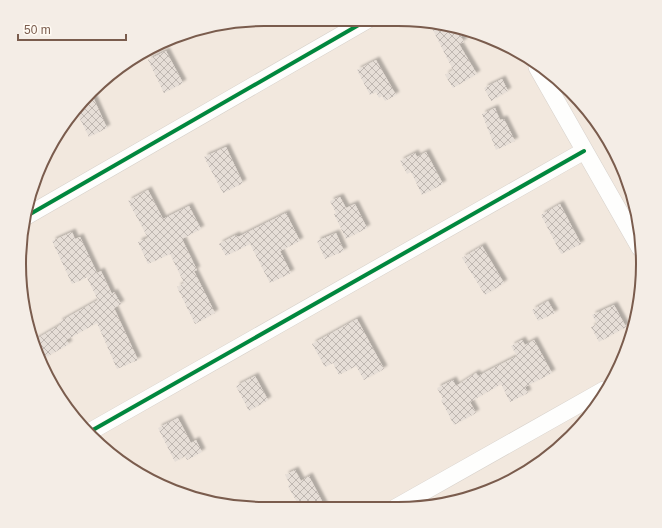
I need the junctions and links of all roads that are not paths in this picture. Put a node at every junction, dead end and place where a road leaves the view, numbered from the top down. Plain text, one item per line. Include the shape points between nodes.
1 (357, 26) edge
2 (541, 73) edge
3 (584, 151) junction
4 (32, 213) edge
5 (634, 238) edge
6 (597, 394) edge
7 (94, 430) edge
8 (407, 501) edge

1 - 4 street
2 - 3 street
3 - 5 street
3 - 7 street
6 - 8 street

